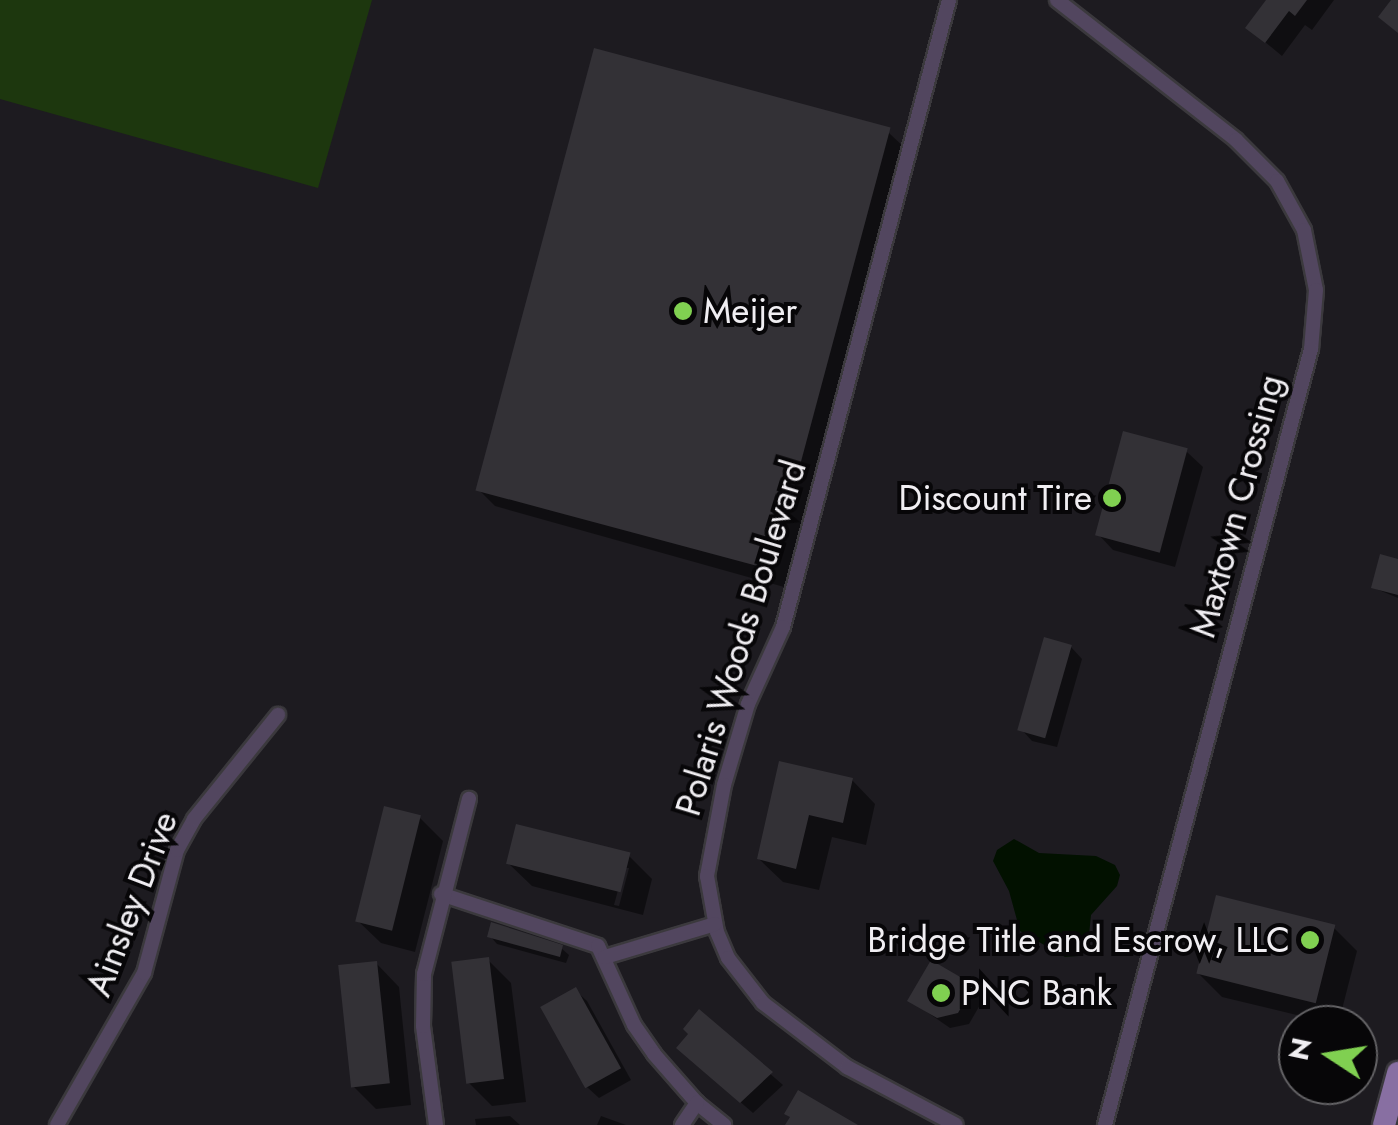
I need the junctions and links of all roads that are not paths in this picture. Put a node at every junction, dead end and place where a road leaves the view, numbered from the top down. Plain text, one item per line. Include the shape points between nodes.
1 (949, 0) edge
2 (1057, 0) edge
3 (278, 715) dead end
4 (469, 799) dead end
5 (441, 894) junction
6 (715, 924) junction
7 (605, 958) junction
8 (1398, 1073) edge
9 (697, 1103) junction
10 (57, 1125) edge
11 (436, 1125) edge
12 (682, 1125) edge
13 (724, 1125) edge
14 (956, 1125) edge
15 (1106, 1125) edge
16 (1384, 1125) edge

1 - 6 street, Polaris Woods Boulevard via 783,627 748,704 713,826 707,876
2 - 15 street, Maxtown Crossing via 1236,140 1277,182 1304,230 1316,290 1311,350
3 - 10 street, Ainsley Drive via 205,804 177,850 144,973
4 - 5 street
5 - 7 street via 580,938
5 - 11 street via 424,974 423,1026
6 - 7 street
6 - 14 street, Polaris Woods Boulevard via 728,958 762,1003 847,1067
7 - 9 street via 634,1026
8 - 16 main road
9 - 12 street
9 - 13 street

